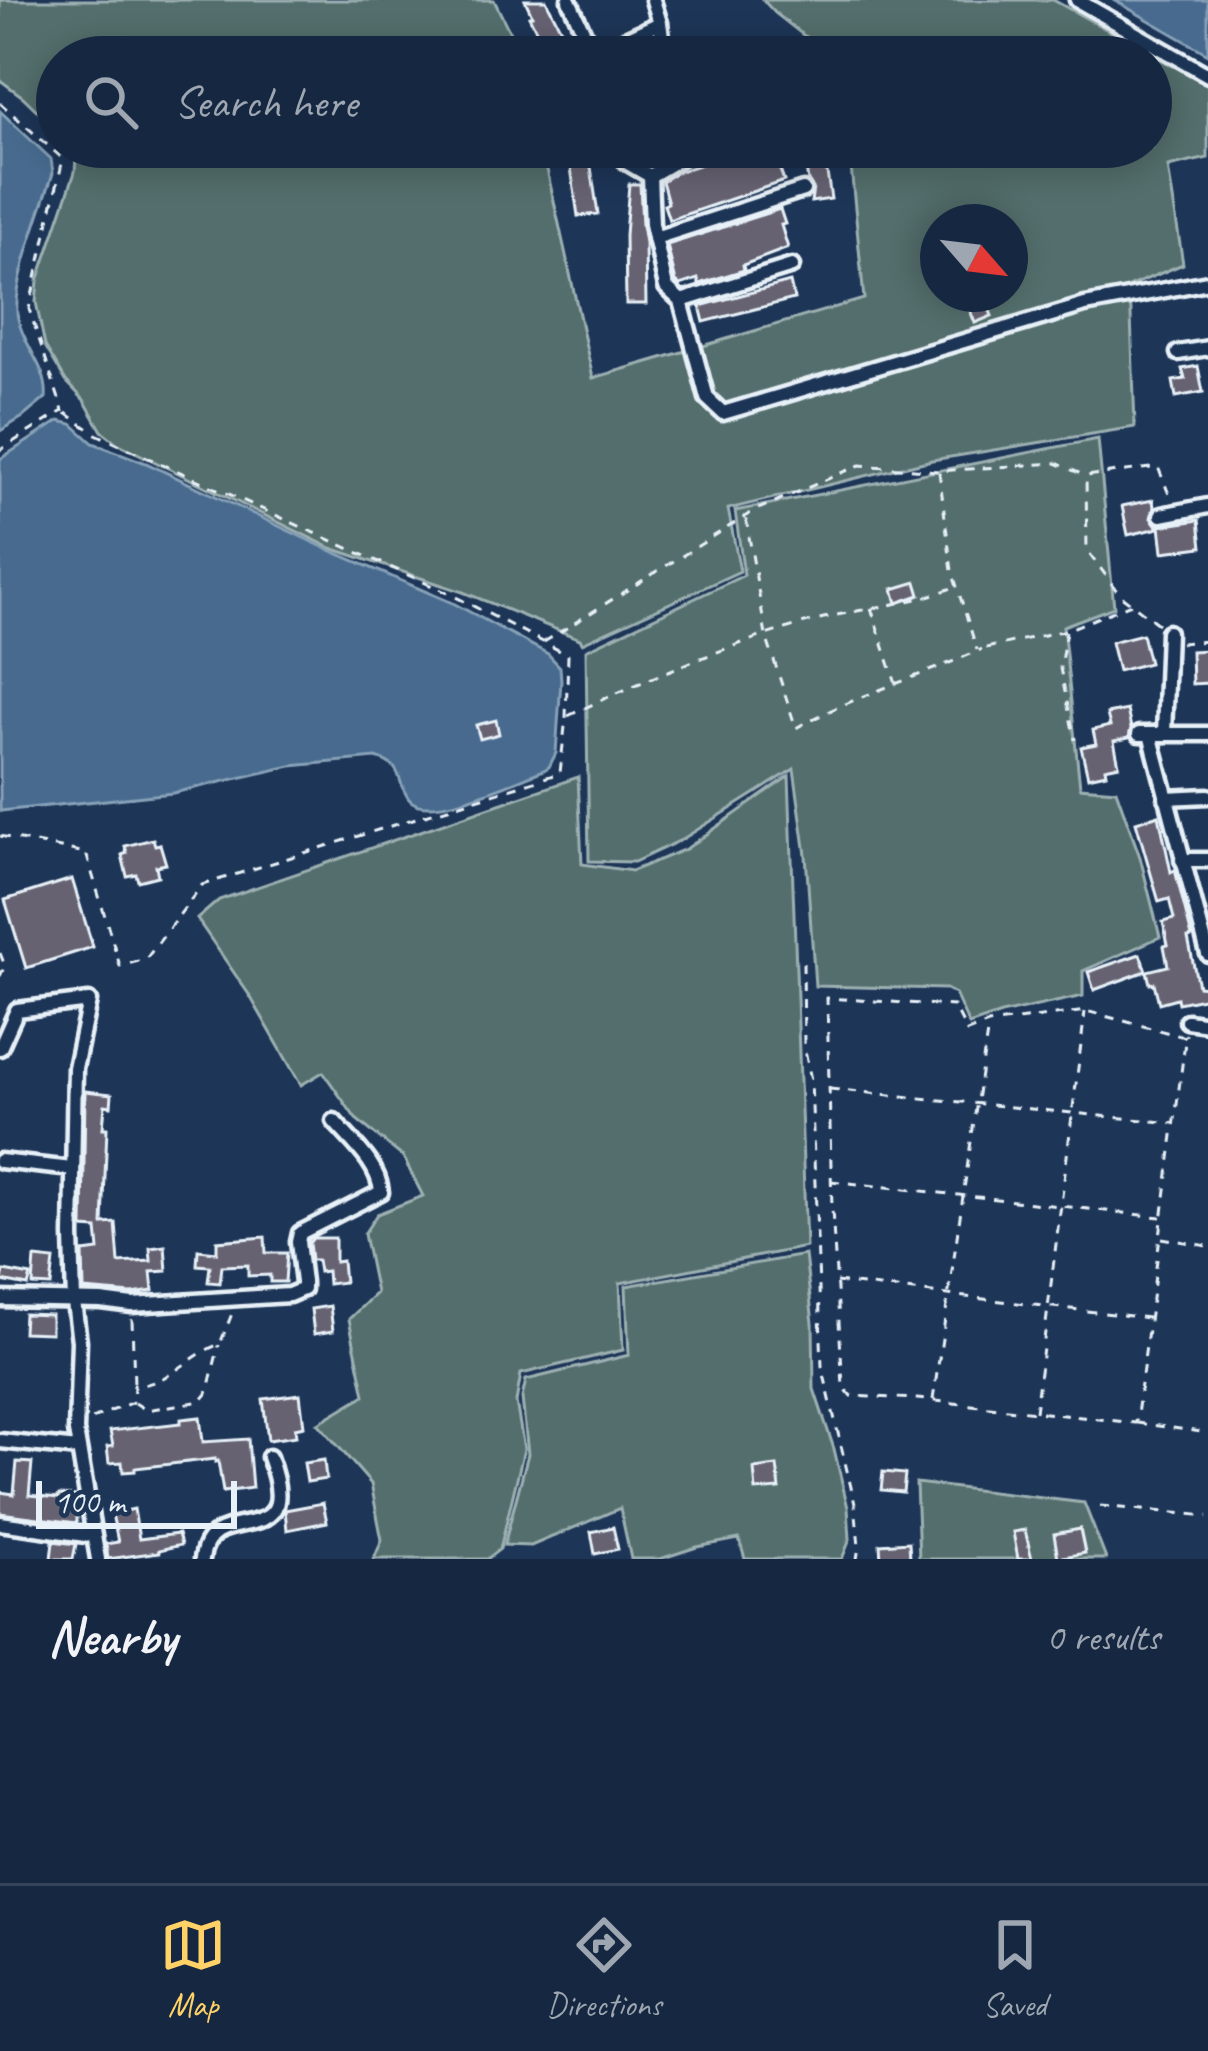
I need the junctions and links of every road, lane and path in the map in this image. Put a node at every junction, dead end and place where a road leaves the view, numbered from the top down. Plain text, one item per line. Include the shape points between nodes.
1 (568, 0) edge
2 (653, 0) edge
3 (1077, 0) edge
4 (660, 23) junction
5 (586, 36) edge
6 (634, 36) edge
7 (662, 36) edge
8 (1140, 36) edge
9 (1172, 54) edge
10 (1208, 75) edge
11 (0, 103) edge
12 (36, 135) edge
13 (61, 168) edge
14 (636, 168) edge
15 (664, 168) edge
16 (650, 176) junction
17 (803, 190) dead end
18 (655, 238) junction
19 (792, 266) dead end
20 (1208, 282) edge
21 (681, 301) junction
22 (1208, 348) edge
23 (1178, 353) dead end
24 (64, 411) junction
25 (0, 450) edge
26 (939, 471) junction
27 (1086, 476) junction
28 (1208, 506) edge
29 (1177, 512) junction
30 (1161, 514) dead end
31 (746, 516) junction
32 (957, 586) junction
33 (1131, 604) junction
34 (870, 606) junction
35 (1066, 630) junction
36 (766, 636) junction
37 (1167, 638) junction
38 (1208, 641) edge
39 (543, 642) junction
40 (982, 649) junction
41 (896, 685) junction
42 (566, 717) junction
43 (1151, 734) junction
44 (1208, 734) edge
45 (1075, 740) dead end
46 (1208, 796) edge
47 (1166, 798) junction
48 (0, 836) edge
49 (1182, 860) junction
50 (1208, 860) edge
51 (1205, 924) edge
52 (0, 952) edge
53 (1208, 954) edge
54 (803, 964) dead end
55 (0, 976) edge
56 (1086, 1011) junction
57 (1187, 1021) joint
58 (988, 1024) junction
59 (1208, 1024) edge
60 (1185, 1037) junction
61 (0, 1048) edge
62 (829, 1089) junction
63 (976, 1103) junction
64 (1072, 1113) junction
65 (334, 1121) dead end
66 (1175, 1123) junction
67 (0, 1161) edge
68 (72, 1169) junction
69 (831, 1181) junction
70 (963, 1195) junction
71 (1061, 1206) junction
72 (1163, 1217) junction
73 (1160, 1237) junction
74 (1208, 1246) edge
75 (836, 1282) junction
76 (948, 1295) junction
77 (0, 1299) edge
78 (238, 1299) junction
79 (74, 1302) junction
80 (132, 1305) junction
81 (1048, 1306) junction
82 (1150, 1318) junction
83 (220, 1344) junction
84 (134, 1385) junction
85 (933, 1400) junction
86 (133, 1402) junction
87 (1035, 1412) junction
88 (1136, 1423) junction
89 (76, 1432) junction
90 (1208, 1433) edge
91 (0, 1441) edge
92 (78, 1449) junction
93 (269, 1457) dead end
94 (1100, 1506) dead end
95 (1208, 1516) edge
96 (0, 1523) edge
97 (93, 1536) junction
98 (98, 1559) edge
99 (202, 1559) edge
100 (857, 1559) edge

1 - 5 street
2 - 4 street
3 - 8 street
4 - 6 street
4 - 7 street
9 - 10 street
11 - 12 path
13 - 24 path via 29,309
14 - 16 street
15 - 16 street
16 - 18 street
17 - 18 street
18 - 21 street via 666,287
19 - 21 street
20 - 21 street via 1085,305 722,412 707,398
22 - 23 street
24 - 25 path
24 - 39 path via 95,434
26 - 27 path via 1056,463
26 - 31 path via 860,465
26 - 32 path
27 - 29 path via 1158,467
27 - 33 path via 1087,550
28 - 29 street
29 - 30 street
31 - 36 path
31 - 39 path
32 - 34 path
32 - 40 path
33 - 35 path
33 - 37 path
34 - 36 path
34 - 41 path
35 - 40 path
35 - 45 path via 1060,668
36 - 41 path via 796,728
36 - 42 path via 650,676
37 - 38 path
37 - 43 street via 1167,702
39 - 42 path via 568,655
40 - 41 path
42 - 48 path via 560,773 202,885 146,959 120,966 86,853
43 - 44 street
43 - 47 street
46 - 47 street
47 - 49 street
49 - 50 street
49 - 51 street
51 - 53 street
52 - 55 path
54 - 100 path via 822,1366 855,1504
56 - 58 path
56 - 60 path
56 - 64 path
57 - 59 street
57 - 60 path
58 - 62 path via 967,1032 954,1006 827,998
58 - 63 path
60 - 66 path
61 - 68 street via 17,1010 89,1001 74,1068
62 - 63 path
62 - 69 path
63 - 64 path
63 - 70 path
64 - 66 path
64 - 71 path
65 - 78 street via 368,1161 381,1192 300,1232 299,1292
66 - 72 path
67 - 68 street
68 - 79 street
69 - 70 path
69 - 75 path
70 - 71 path
70 - 76 path
71 - 72 path
71 - 81 path
72 - 73 path
73 - 74 path
73 - 82 path
75 - 76 path
75 - 85 path via 843,1386 851,1396
76 - 81 path
76 - 85 path
77 - 79 street
78 - 80 street
78 - 83 path
79 - 80 street
79 - 89 street
80 - 84 path
81 - 82 path
81 - 87 path
82 - 88 path
83 - 84 path via 158,1382
83 - 86 path via 201,1401 146,1410
84 - 86 path
85 - 87 path
86 - 89 path
87 - 88 path
88 - 90 path
89 - 92 street
91 - 92 street
92 - 97 street
93 - 99 street via 279,1501 272,1525 209,1539
94 - 95 path
96 - 97 street
97 - 98 street

